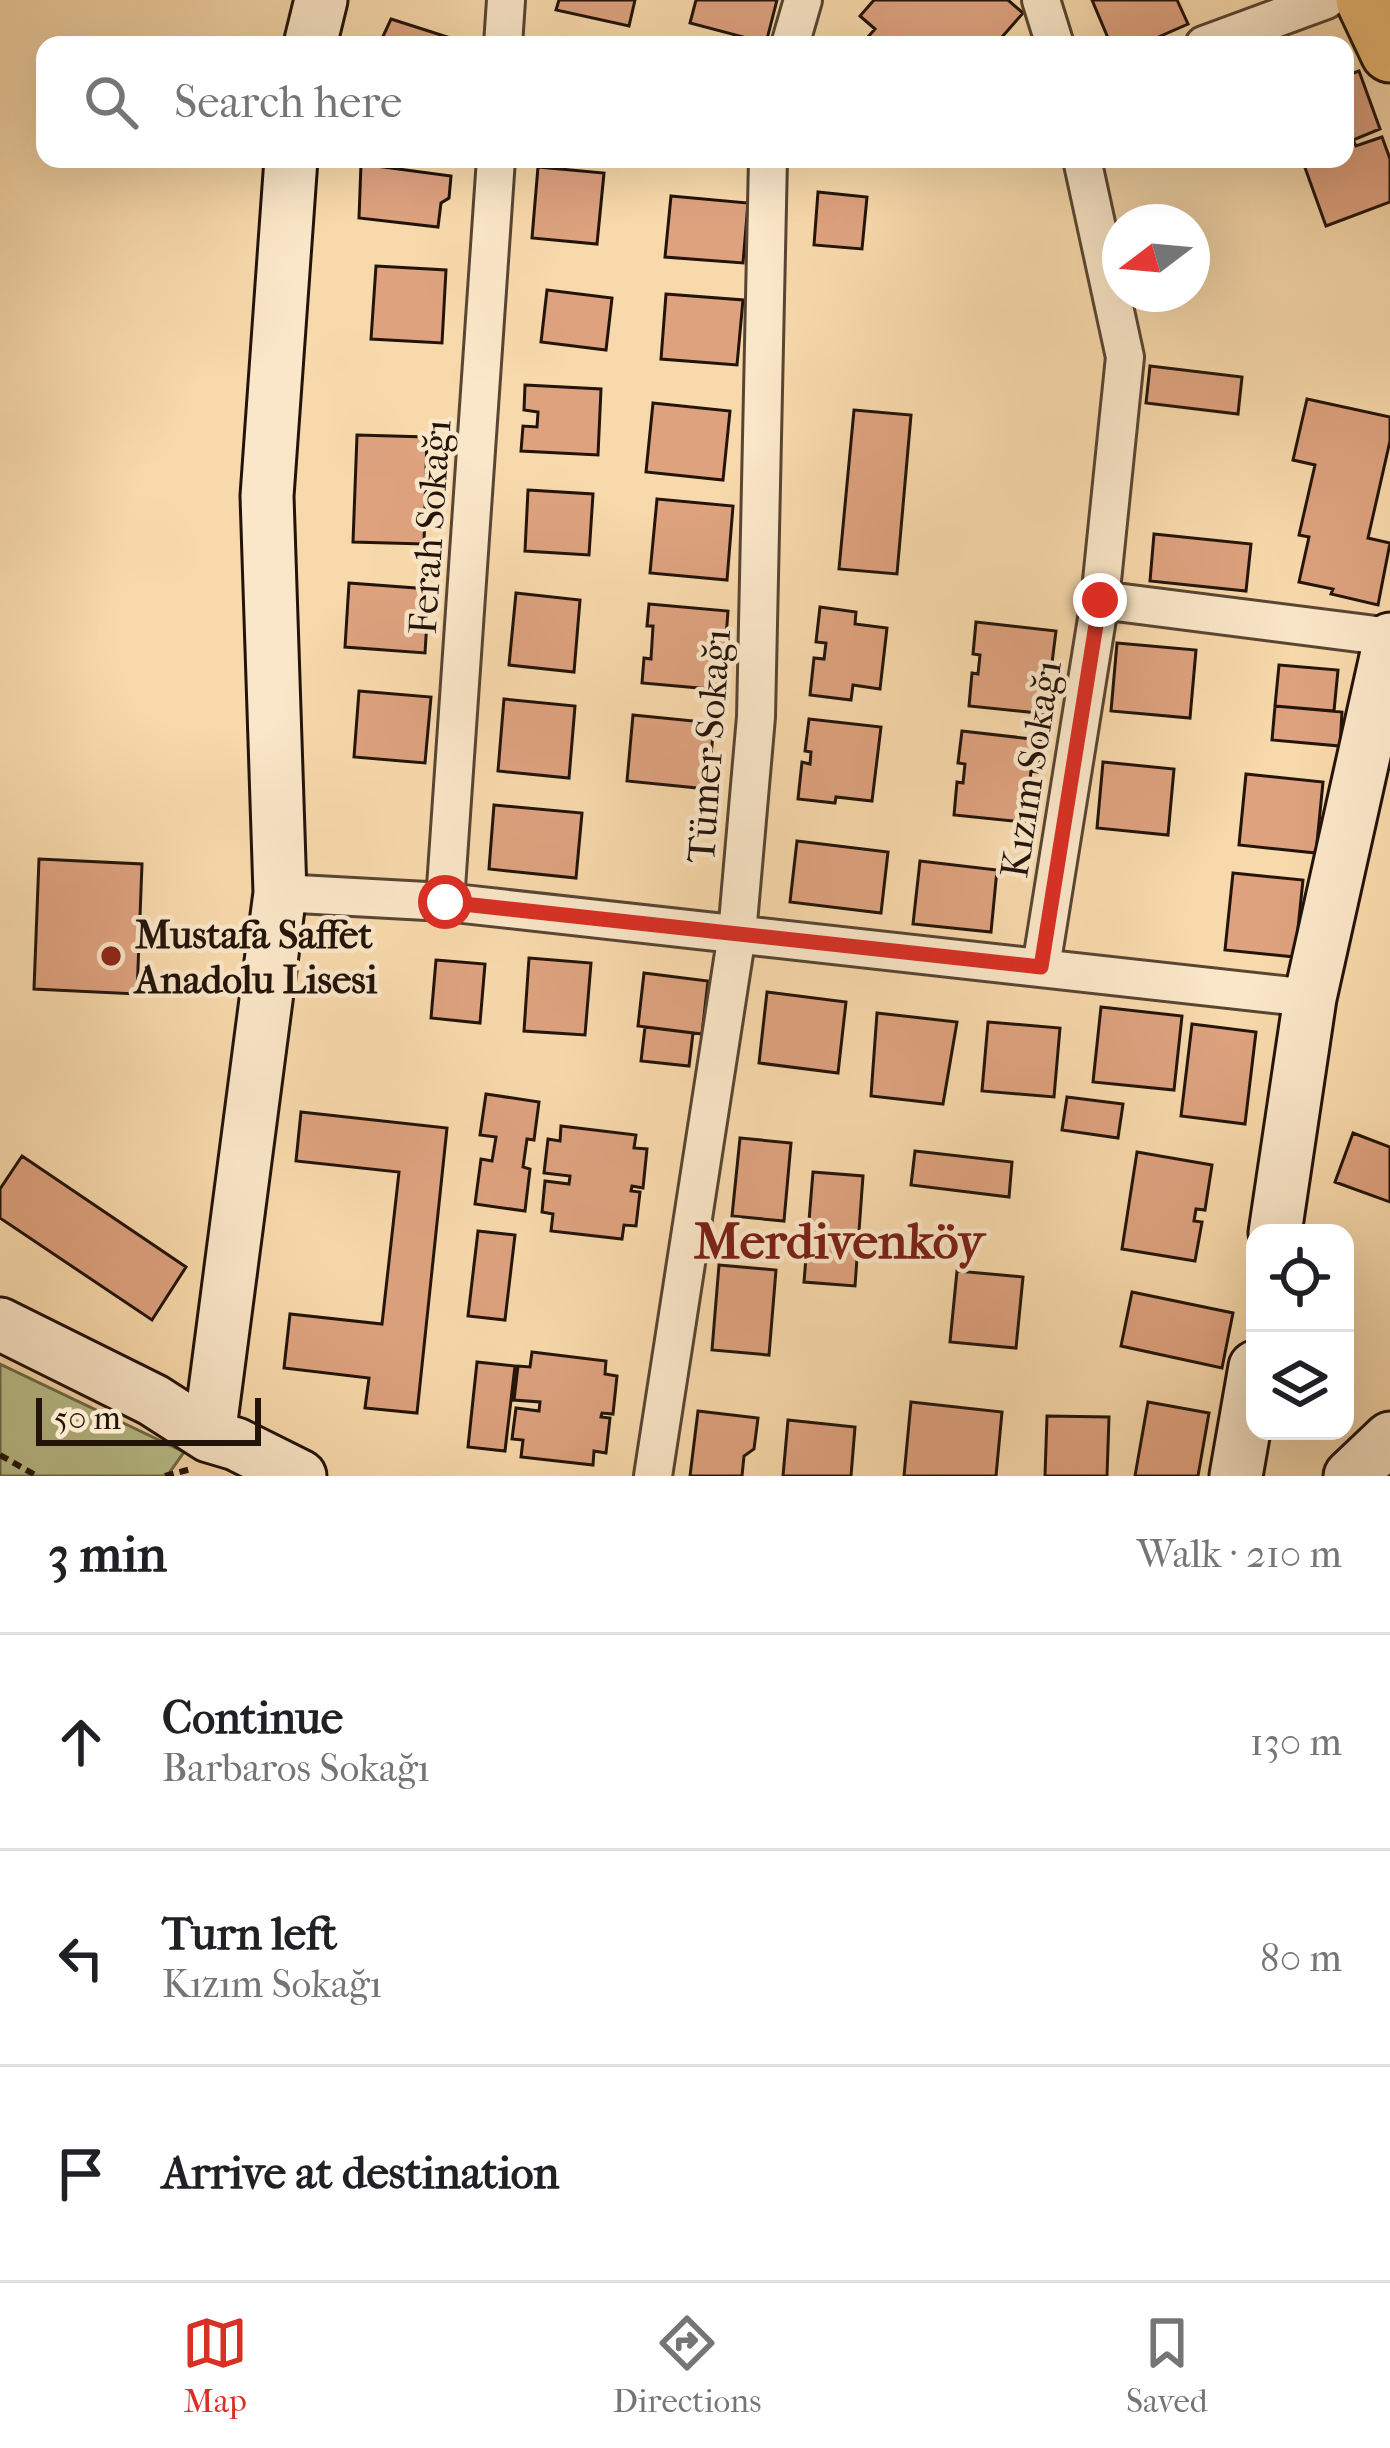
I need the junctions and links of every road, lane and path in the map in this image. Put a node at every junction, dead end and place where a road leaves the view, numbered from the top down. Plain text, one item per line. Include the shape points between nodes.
1 (322, 0) edge
2 (506, 0) edge
3 (803, 0) edge
4 (1041, 0) edge
5 (1326, 0) edge
6 (1365, 0) edge
7 (312, 36) edge
8 (504, 36) edge
9 (793, 36) edge
10 (1052, 36) edge
11 (1228, 36) edge
12 (1390, 53) edge
13 (290, 168) edge
14 (495, 168) edge
15 (768, 168) edge
16 (1084, 168) edge
17 (1100, 600) junction
18 (1390, 638) edge
19 (280, 892) junction
20 (445, 902) junction
21 (737, 934) junction
22 (1041, 967) junction
23 (1310, 998) junction
24 (1276, 1224) edge
25 (0, 1324) edge
26 (209, 1436) junction
27 (1390, 1438) edge
28 (1247, 1440) edge
29 (0, 1455) edge
30 (1244, 1470) edge
31 (37, 1476) edge
32 (300, 1476) edge
33 (653, 1476) edge
34 (1350, 1476) edge

1 - 7 street
2 - 8 street
3 - 9 street
4 - 10 street
5 - 11 street
6 - 12 main road
13 - 19 street via 267,496
14 - 20 street, Ferah Sokağı
15 - 21 street, Tümer Sokağı via 756,717
16 - 17 street, Kızım Sokağı via 1125,357
17 - 18 street
17 - 22 street, Kızım Sokağı
18 - 23 street
19 - 20 street
19 - 26 street
20 - 21 street
21 - 22 street
21 - 33 street, Tümer Sokağı
22 - 23 street
23 - 24 street
25 - 26 street
26 - 32 street
27 - 34 street
28 - 30 street
29 - 31 path

